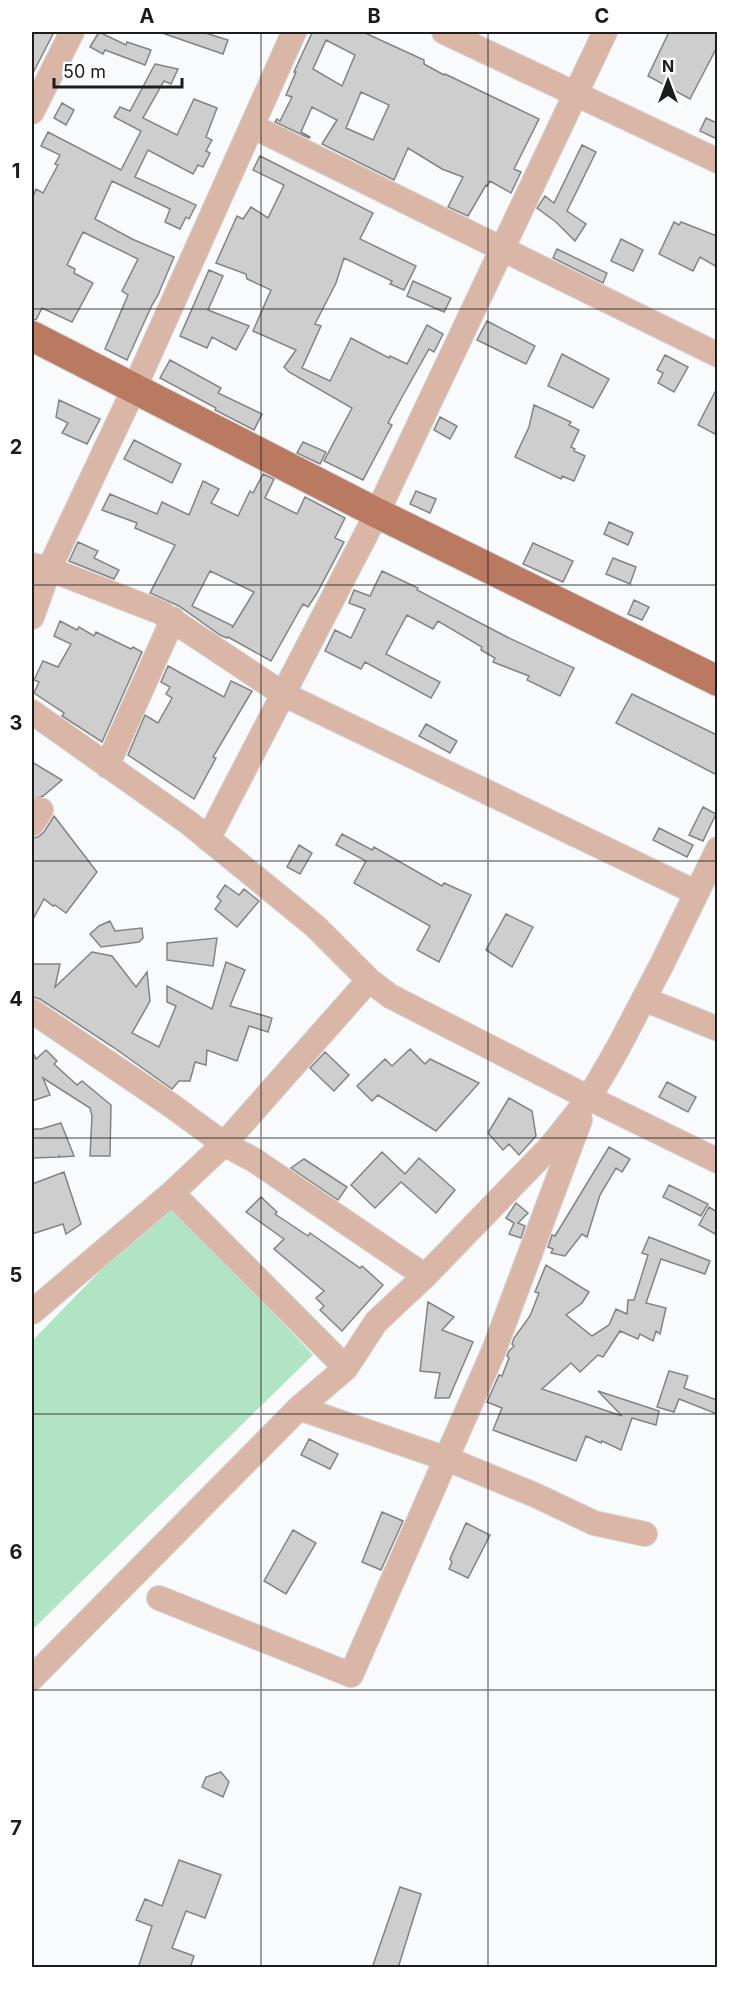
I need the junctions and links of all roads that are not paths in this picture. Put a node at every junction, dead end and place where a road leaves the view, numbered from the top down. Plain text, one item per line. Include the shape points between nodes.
1 (72, 32) edge
2 (294, 32) edge
3 (448, 32) edge
4 (605, 32) edge
5 (576, 94) junction
6 (32, 112) edge
7 (252, 126) junction
8 (717, 161) edge
9 (503, 248) junction
10 (32, 336) edge
11 (717, 355) edge
12 (134, 389) junction
13 (377, 513) junction
14 (40, 567) edge
15 (32, 617) edge
16 (173, 619) junction
17 (717, 681) edge
18 (283, 694) junction
19 (32, 712) edge
20 (107, 765) junction
21 (208, 839) junction
22 (717, 849) edge
23 (695, 892) junction
24 (369, 980) junction
25 (644, 999) junction
26 (32, 1011) edge
27 (717, 1029) edge
28 (589, 1098) junction
29 (224, 1144) junction
30 (717, 1161) edge
31 (172, 1193) junction
32 (425, 1276) junction
33 (32, 1312) edge
34 (346, 1368) junction
35 (299, 1408) junction
36 (447, 1459) junction
37 (645, 1534) dead end
38 (159, 1598) dead end
39 (32, 1678) edge

1 - 6 street
2 - 7 street
3 - 5 street
4 - 5 street
5 - 8 street
5 - 9 street
7 - 9 street
7 - 12 street
9 - 11 street
9 - 13 street
10 - 12 main road
12 - 13 main road
12 - 14 street
13 - 17 main road
13 - 18 street
14 - 15 street
14 - 16 street
16 - 18 street
16 - 20 street
18 - 21 street
18 - 23 street
19 - 20 street
20 - 21 street
21 - 24 street via 315,926
22 - 23 street
23 - 25 street
24 - 28 street via 390,996
24 - 29 street
25 - 27 street
25 - 28 street
26 - 29 street
28 - 30 street
28 - 32 street via 551,1146
28 - 36 street via 494,1350
29 - 31 street
29 - 32 street via 254,1160
31 - 33 street
31 - 34 street
32 - 34 street via 376,1322
34 - 35 street
35 - 36 street
35 - 39 street
36 - 37 street via 594,1523
36 - 38 street via 351,1675

